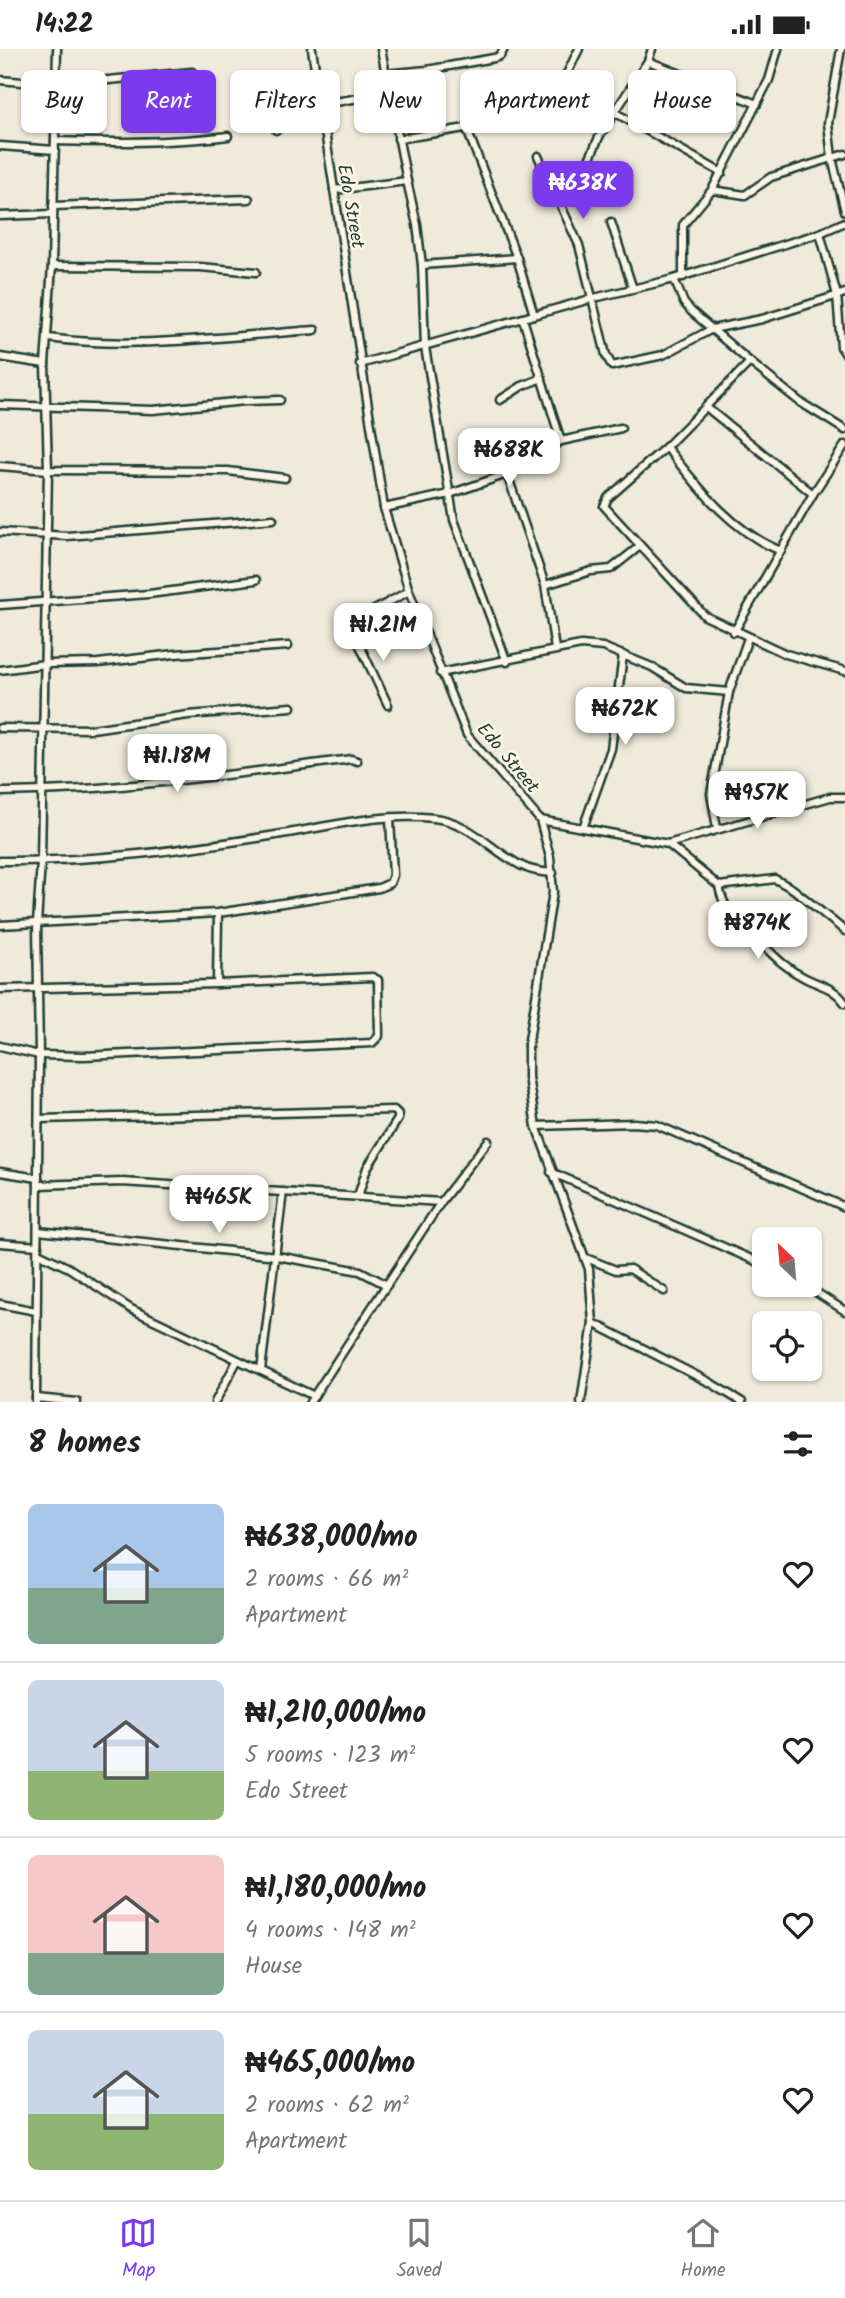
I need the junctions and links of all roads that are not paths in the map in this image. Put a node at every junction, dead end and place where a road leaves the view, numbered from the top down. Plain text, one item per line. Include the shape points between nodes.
1 (57, 49) edge
2 (312, 49) edge
3 (381, 49) edge
4 (503, 49) edge
5 (579, 49) edge
6 (652, 49) edge
7 (778, 49) edge
8 (841, 49) edge
9 (648, 61) junction
10 (56, 70) edge
11 (315, 70) edge
12 (384, 70) edge
13 (427, 70) edge
14 (568, 70) edge
15 (0, 80) edge
16 (21, 82) edge
17 (757, 104) junction
18 (614, 112) joint
19 (460, 128) edge
20 (55, 133) edge
21 (325, 133) edge
22 (397, 133) edge
23 (468, 133) edge
24 (603, 133) edge
25 (228, 136) dead end
26 (398, 139) junction
27 (55, 141) junction
28 (0, 146) edge
29 (55, 150) junction
30 (845, 154) edge
31 (538, 156) dead end
32 (832, 158) junction
33 (584, 171) dead end
34 (722, 173) junction
35 (407, 181) junction
36 (334, 190) junction
37 (712, 190) junction
38 (248, 199) dead end
39 (53, 206) junction
40 (845, 211) edge
41 (53, 214) junction
42 (0, 216) edge
43 (611, 222) dead end
44 (845, 222) edge
45 (820, 233) junction
46 (517, 258) junction
47 (422, 265) junction
48 (52, 266) junction
49 (256, 272) dead end
50 (683, 277) junction
51 (674, 279) junction
52 (633, 289) junction
53 (841, 294) edge
54 (594, 298) junction
55 (534, 315) junction
56 (523, 319) junction
57 (315, 330) dead end
58 (712, 330) junction
59 (48, 338) junction
60 (425, 347) junction
61 (845, 353) edge
62 (0, 357) edge
63 (750, 362) junction
64 (46, 364) junction
65 (359, 364) junction
66 (542, 378) junction
67 (280, 400) dead end
68 (500, 400) dead end
69 (0, 405) edge
70 (47, 405) junction
71 (706, 407) junction
72 (621, 428) dead end
73 (845, 430) edge
74 (561, 441) junction
75 (845, 445) edge
76 (666, 447) junction
77 (0, 466) edge
78 (48, 470) junction
79 (507, 474) junction
80 (285, 478) dead end
81 (450, 494) junction
82 (813, 494) junction
83 (384, 508) junction
84 (273, 519) dead end
85 (0, 532) edge
86 (47, 534) junction
87 (640, 546) junction
88 (781, 551) junction
89 (256, 580) dead end
90 (545, 585) junction
91 (409, 591) junction
92 (46, 602) junction
93 (0, 605) edge
94 (734, 632) junction
95 (748, 638) junction
96 (288, 646) dead end
97 (555, 649) junction
98 (623, 655) junction
99 (507, 662) junction
100 (45, 664) junction
101 (0, 670) edge
102 (845, 671) edge
103 (440, 673) junction
104 (730, 692) junction
105 (388, 705) dead end
106 (290, 707) dead end
107 (0, 728) edge
108 (44, 730) junction
109 (357, 761) dead end
110 (42, 791) junction
111 (0, 792) edge
112 (845, 797) edge
113 (390, 819) junction
114 (540, 820) junction
115 (583, 828) junction
116 (717, 828) junction
117 (668, 843) junction
118 (0, 861) edge
119 (41, 861) junction
120 (553, 873) junction
121 (719, 885) junction
122 (218, 913) junction
123 (37, 924) junction
124 (0, 925) edge
125 (845, 931) edge
126 (217, 984) junction
127 (0, 989) edge
128 (38, 990) junction
129 (845, 1003) edge
130 (0, 1046) edge
131 (39, 1055) junction
132 (39, 1119) junction
133 (536, 1126) junction
134 (488, 1141) dead end
135 (0, 1172) edge
136 (551, 1172) junction
137 (38, 1182) junction
138 (283, 1192) junction
139 (358, 1196) junction
140 (441, 1202) junction
141 (845, 1207) edge
142 (38, 1231) junction
143 (0, 1243) edge
144 (38, 1250) junction
145 (277, 1256) junction
146 (586, 1258) junction
147 (752, 1259) edge
148 (387, 1285) junction
149 (664, 1291) dead end
150 (822, 1296) edge
151 (0, 1304) edge
152 (36, 1311) junction
153 (845, 1311) edge
154 (593, 1323) junction
155 (237, 1361) junction
156 (261, 1370) junction
157 (312, 1399) edge
158 (36, 1400) edge
159 (77, 1402) edge
160 (215, 1402) edge
161 (581, 1402) edge
162 (742, 1402) edge

1 - 10 street
2 - 11 street, Edo Street
3 - 12 street
4 - 13 street via 494,58
5 - 14 street
6 - 9 street
7 - 17 street
8 - 32 street via 828,123
9 - 17 street
9 - 18 street
15 - 16 street
17 - 34 street
18 - 34 street
19 - 26 street
20 - 27 street
21 - 36 street, Edo Street
22 - 26 street
23 - 46 street
24 - 33 street
25 - 27 street via 122,143
26 - 35 street
27 - 29 street
28 - 29 street
29 - 39 street
30 - 32 street
31 - 54 street via 579,245
32 - 37 street via 771,177 745,195
32 - 40 street
34 - 37 street
35 - 36 street
35 - 47 street
36 - 65 street, Edo Street
37 - 50 street via 683,225
38 - 39 street
39 - 41 street
41 - 42 street
41 - 48 street
43 - 52 street
44 - 45 street
45 - 50 street
45 - 53 street
46 - 47 street
46 - 55 street
47 - 60 street
48 - 49 street
48 - 59 street
50 - 51 street
51 - 52 street
51 - 58 street via 684,303
52 - 54 street
53 - 58 street
53 - 61 street via 841,347
54 - 55 street
54 - 58 street via 612,366 663,355
55 - 56 street
56 - 60 street
56 - 66 street
57 - 59 street via 120,344
58 - 63 street
59 - 64 street
60 - 65 street
60 - 81 street
62 - 64 street
63 - 71 street
63 - 73 street
64 - 70 street
65 - 83 street, Edo Street
66 - 68 street
66 - 74 street
67 - 70 street via 153,410
69 - 70 street
70 - 78 street
71 - 76 street
71 - 82 street
72 - 74 street
74 - 79 street
75 - 82 street
76 - 87 street via 605,501 606,511
76 - 88 street via 696,484 751,537
77 - 78 street
78 - 80 street via 228,471
78 - 86 street
79 - 81 street
79 - 90 street
81 - 83 street
81 - 99 street via 454,520
82 - 88 street
83 - 91 street, Edo Street
84 - 86 street
85 - 86 street
86 - 92 street
87 - 90 street via 611,569
87 - 94 street via 692,605
88 - 94 street
89 - 92 street
90 - 97 street
91 - 103 street, Edo Street
91 - 105 street via 354,625
92 - 93 street
92 - 100 street
94 - 95 street
95 - 102 street
95 - 104 street
96 - 100 street
97 - 98 street via 581,645
97 - 99 street
98 - 104 street via 687,688
98 - 115 street via 611,749
99 - 103 street
100 - 101 street
100 - 108 street
103 - 114 street, Edo Street via 470,740
104 - 116 street via 711,801
106 - 108 street
107 - 108 street
108 - 110 street
109 - 110 street
110 - 111 street
110 - 119 street
112 - 116 street via 830,797
113 - 119 street via 159,853
113 - 120 street via 435,818 456,824 520,866
113 - 122 street via 393,875 386,886
114 - 115 street
114 - 120 street, Edo Street
115 - 117 street
116 - 117 street
117 - 121 street
118 - 119 street
119 - 123 street
120 - 133 street, Edo Street via 528,1046
121 - 125 street via 775,879
121 - 129 street via 727,910 772,956 804,978 831,988
122 - 123 street
122 - 126 street
123 - 124 street
123 - 128 street
126 - 128 street
126 - 131 street via 375,978 379,1036 372,1043
127 - 128 street
128 - 131 street
130 - 131 street
131 - 132 street
132 - 137 street
132 - 139 street via 394,1111 398,1119 368,1168
133 - 136 street, Edo Street
133 - 141 street via 657,1125
134 - 140 street
135 - 137 street
136 - 146 street, Edo Street
136 - 147 street
137 - 138 street
137 - 142 street
138 - 139 street
138 - 145 street
139 - 140 street
140 - 148 street
142 - 144 street
142 - 145 street
143 - 144 street
144 - 152 street
144 - 155 street via 131,1309
145 - 148 street via 360,1271
145 - 156 street
146 - 149 street via 616,1270 630,1269
146 - 154 street, Edo Street
148 - 157 street
150 - 153 street
151 - 152 street
152 - 158 street
154 - 161 street, Edo Street
154 - 162 street
155 - 156 street
155 - 160 street
156 - 157 street
158 - 159 street

